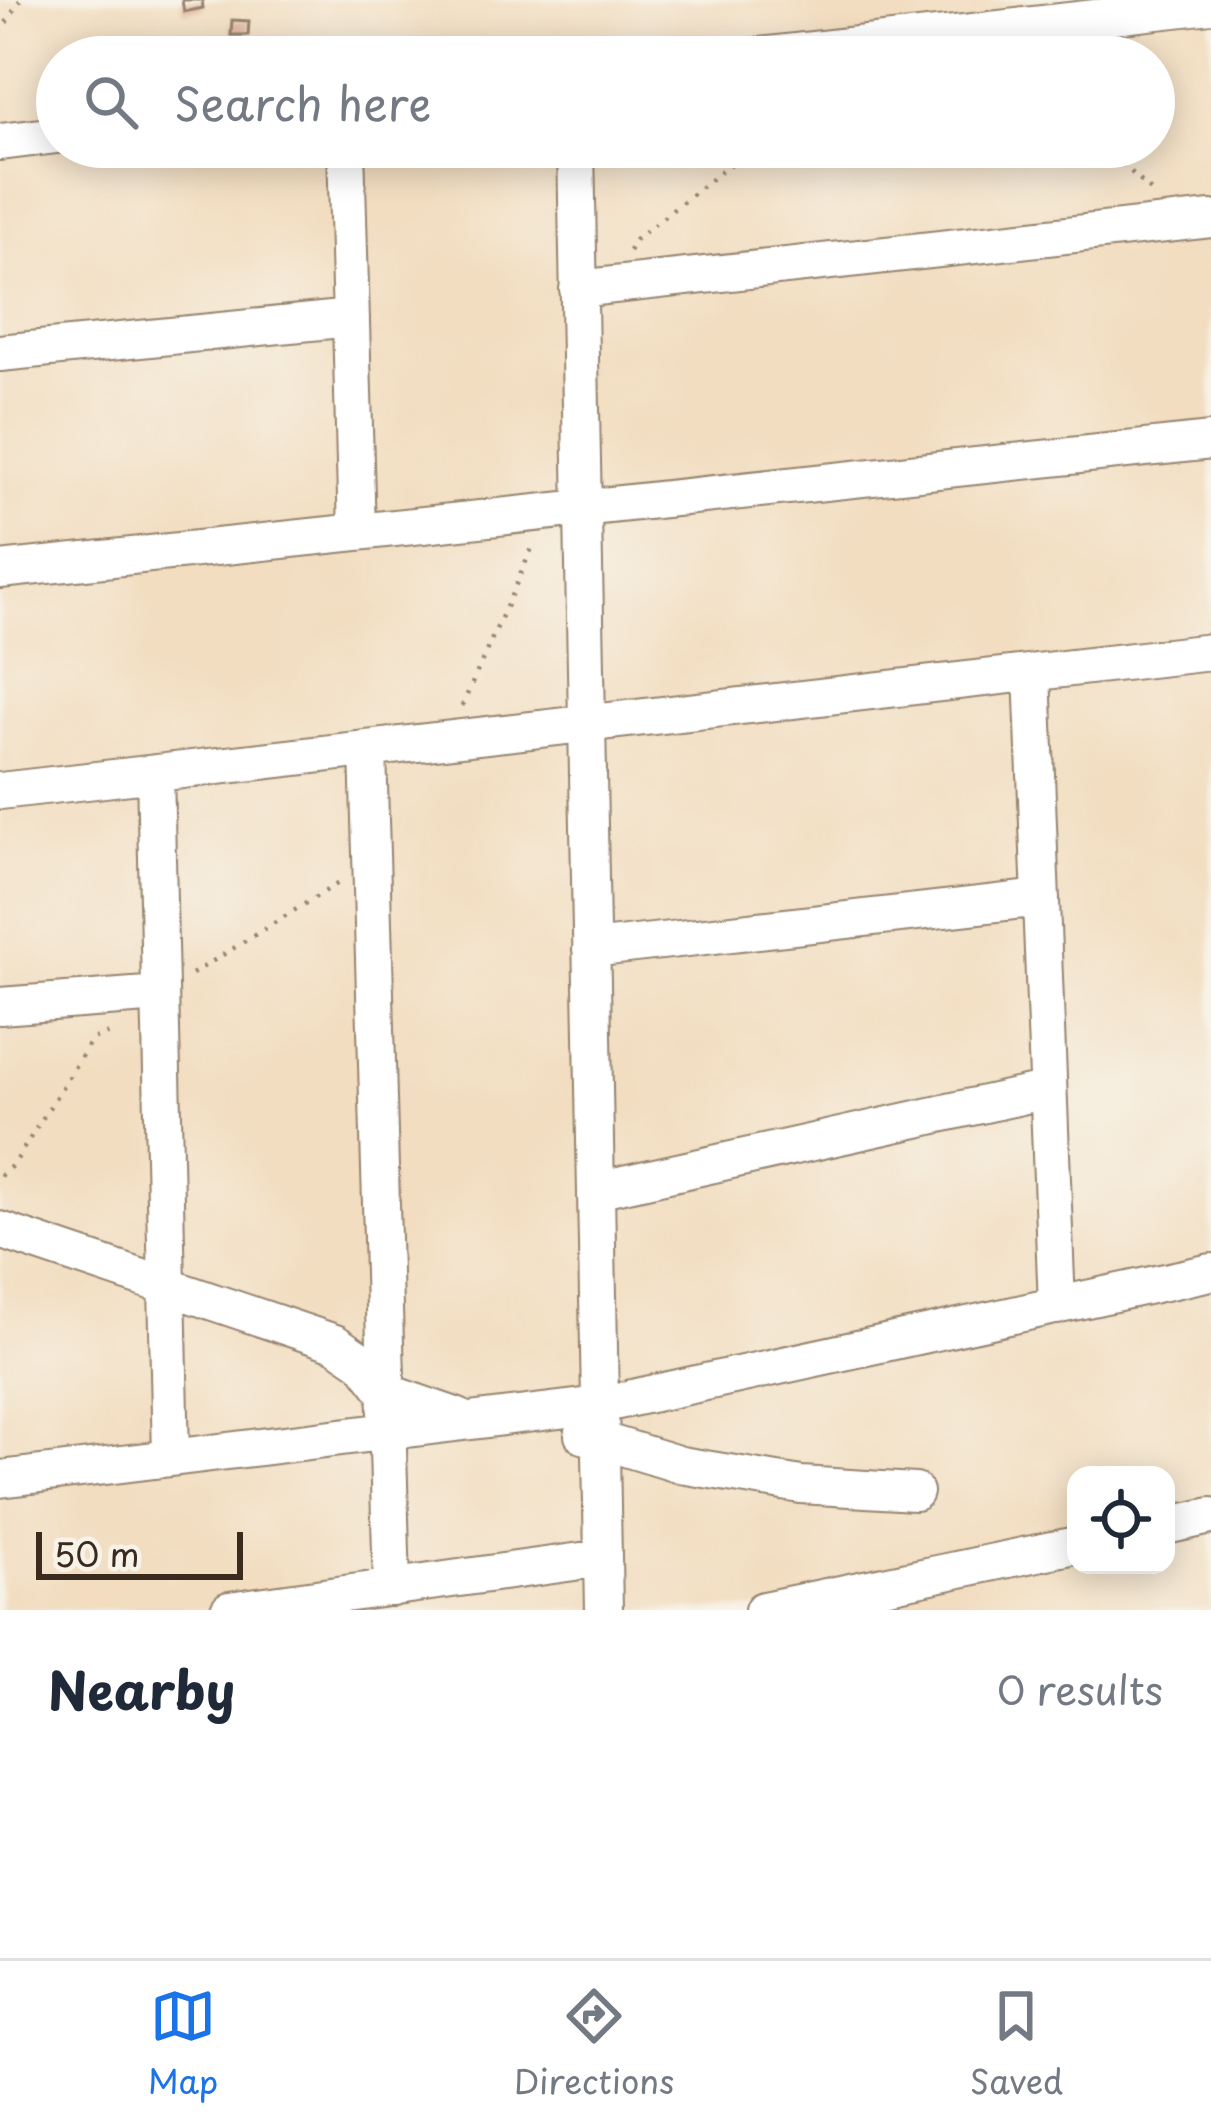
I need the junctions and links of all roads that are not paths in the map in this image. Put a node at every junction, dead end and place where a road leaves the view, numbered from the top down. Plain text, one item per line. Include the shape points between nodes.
1 (1211, 5) edge
2 (936, 36) edge
3 (36, 138) edge
4 (0, 142) edge
5 (347, 168) edge
6 (579, 168) edge
7 (1211, 219) edge
8 (595, 287) junction
9 (351, 318) junction
10 (0, 353) edge
11 (1211, 441) edge
12 (565, 511) junction
13 (357, 532) junction
14 (0, 570) edge
15 (1211, 652) edge
16 (1032, 673) junction
17 (587, 725) junction
18 (368, 749) junction
19 (155, 773) junction
20 (0, 791) edge
21 (1041, 898) junction
22 (591, 949) junction
23 (160, 994) junction
24 (0, 1006) edge
25 (1048, 1090) junction
26 (596, 1190) junction
27 (0, 1230) edge
28 (1211, 1272) edge
29 (166, 1286) junction
30 (1057, 1306) junction
31 (386, 1392) junction
32 (489, 1419) junction
33 (600, 1423) junction
34 (387, 1431) junction
35 (171, 1457) junction
36 (0, 1478) edge
37 (915, 1492) dead end
38 (1211, 1516) edge
39 (1175, 1524) edge
40 (1067, 1547) edge
41 (603, 1558) junction
42 (392, 1588) junction
43 (230, 1610) edge
44 (604, 1610) edge
45 (763, 1610) edge

1 - 2 street
3 - 4 street
5 - 9 street
6 - 8 street
7 - 8 street
8 - 12 street
9 - 10 street
9 - 13 street
11 - 12 street
12 - 13 street
12 - 17 street
13 - 14 street
15 - 16 street
16 - 17 street
16 - 21 street
17 - 18 street
17 - 22 street
18 - 19 street
18 - 31 street
19 - 20 street
19 - 23 street
21 - 22 street
21 - 25 street
22 - 26 street
23 - 24 street
23 - 29 street
25 - 26 street
25 - 30 street
26 - 33 street
27 - 29 street
28 - 30 street
29 - 31 street via 335,1343
29 - 35 street
30 - 33 street
31 - 32 street via 452,1417
31 - 34 street
32 - 33 street
32 - 34 street
33 - 37 street via 681,1465 801,1485
33 - 41 street
34 - 35 street
34 - 42 street
35 - 36 street
38 - 39 street
40 - 45 street
41 - 42 street
41 - 44 street
42 - 43 street

